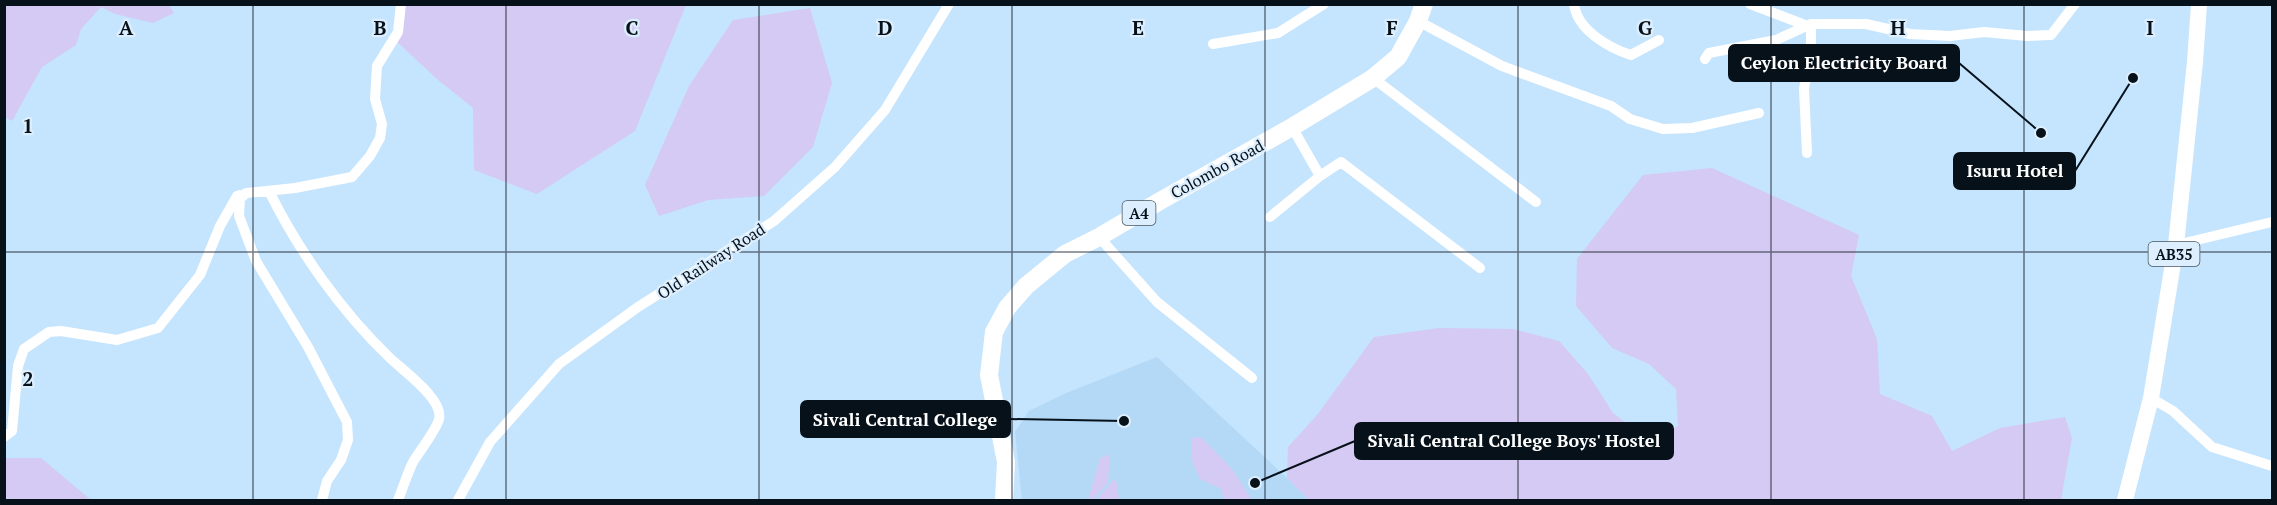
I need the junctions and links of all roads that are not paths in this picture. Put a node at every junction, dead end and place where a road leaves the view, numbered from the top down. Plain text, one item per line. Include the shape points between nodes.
1 (401, 4) edge
2 (949, 4) edge
3 (1324, 4) edge
4 (1574, 4) edge
5 (1750, 4) edge
6 (2076, 4) edge
7 (2199, 4) edge
8 (1421, 13) edge
9 (1808, 25) junction
10 (1659, 40) dead end
11 (1213, 44) dead end
12 (1705, 59) dead end
13 (1373, 78) junction
14 (1759, 113) dead end
15 (1292, 127) junction
16 (1807, 153) dead end
17 (1320, 176) junction
18 (269, 190) junction
19 (246, 193) junction
20 (1536, 202) dead end
21 (1270, 217) dead end
22 (2272, 222) edge
23 (1100, 237) junction
24 (2176, 245) junction
25 (1480, 268) dead end
26 (1252, 378) dead end
27 (2151, 398) junction
28 (4, 437) edge
29 (2272, 466) edge
30 (322, 501) edge
31 (398, 501) edge
32 (458, 501) edge
33 (1004, 501) edge
34 (2125, 501) edge

1 - 18 street via 398,32 377,66 375,99 382,124 380,138 370,156 352,177
2 - 32 street, Old Railway Road via 885,110 835,167 774,220 638,307 559,364 490,442
3 - 11 street via 1278,33
4 - 10 street via 1582,26 1617,50 1631,55
5 - 9 street
6 - 9 street via 2051,35 1984,32 1950,36 1910,34 1866,24
7 - 24 main road, AB35
8 - 13 highway, Colombo Road / A4 via 1398,57
8 - 14 street via 1502,66 1663,129 1692,128
9 - 12 street via 1776,40 1709,53
9 - 16 street via 1811,47 1804,89
13 - 15 highway, Colombo Road / A4
13 - 20 street
15 - 17 street
15 - 23 highway, Colombo Road / A4
17 - 21 street
17 - 25 street via 1341,162
18 - 19 street
18 - 31 street via 298,245 346,308 438,407 440,419 411,465
19 - 28 street via 237,196 220,226 200,275 158,328 117,340 62,331 49,333 24,349 18,366 12,431
19 - 30 street via 240,199 239,216 256,261 347,422 348,440
22 - 24 street
23 - 26 street via 1156,302
23 - 33 highway, Colombo Road / A4 via 1065,254 1026,286 1007,308 994,332 989,375 1006,462
24 - 27 main road, AB35
27 - 29 street via 2173,411 2212,447
27 - 34 main road, AB35

